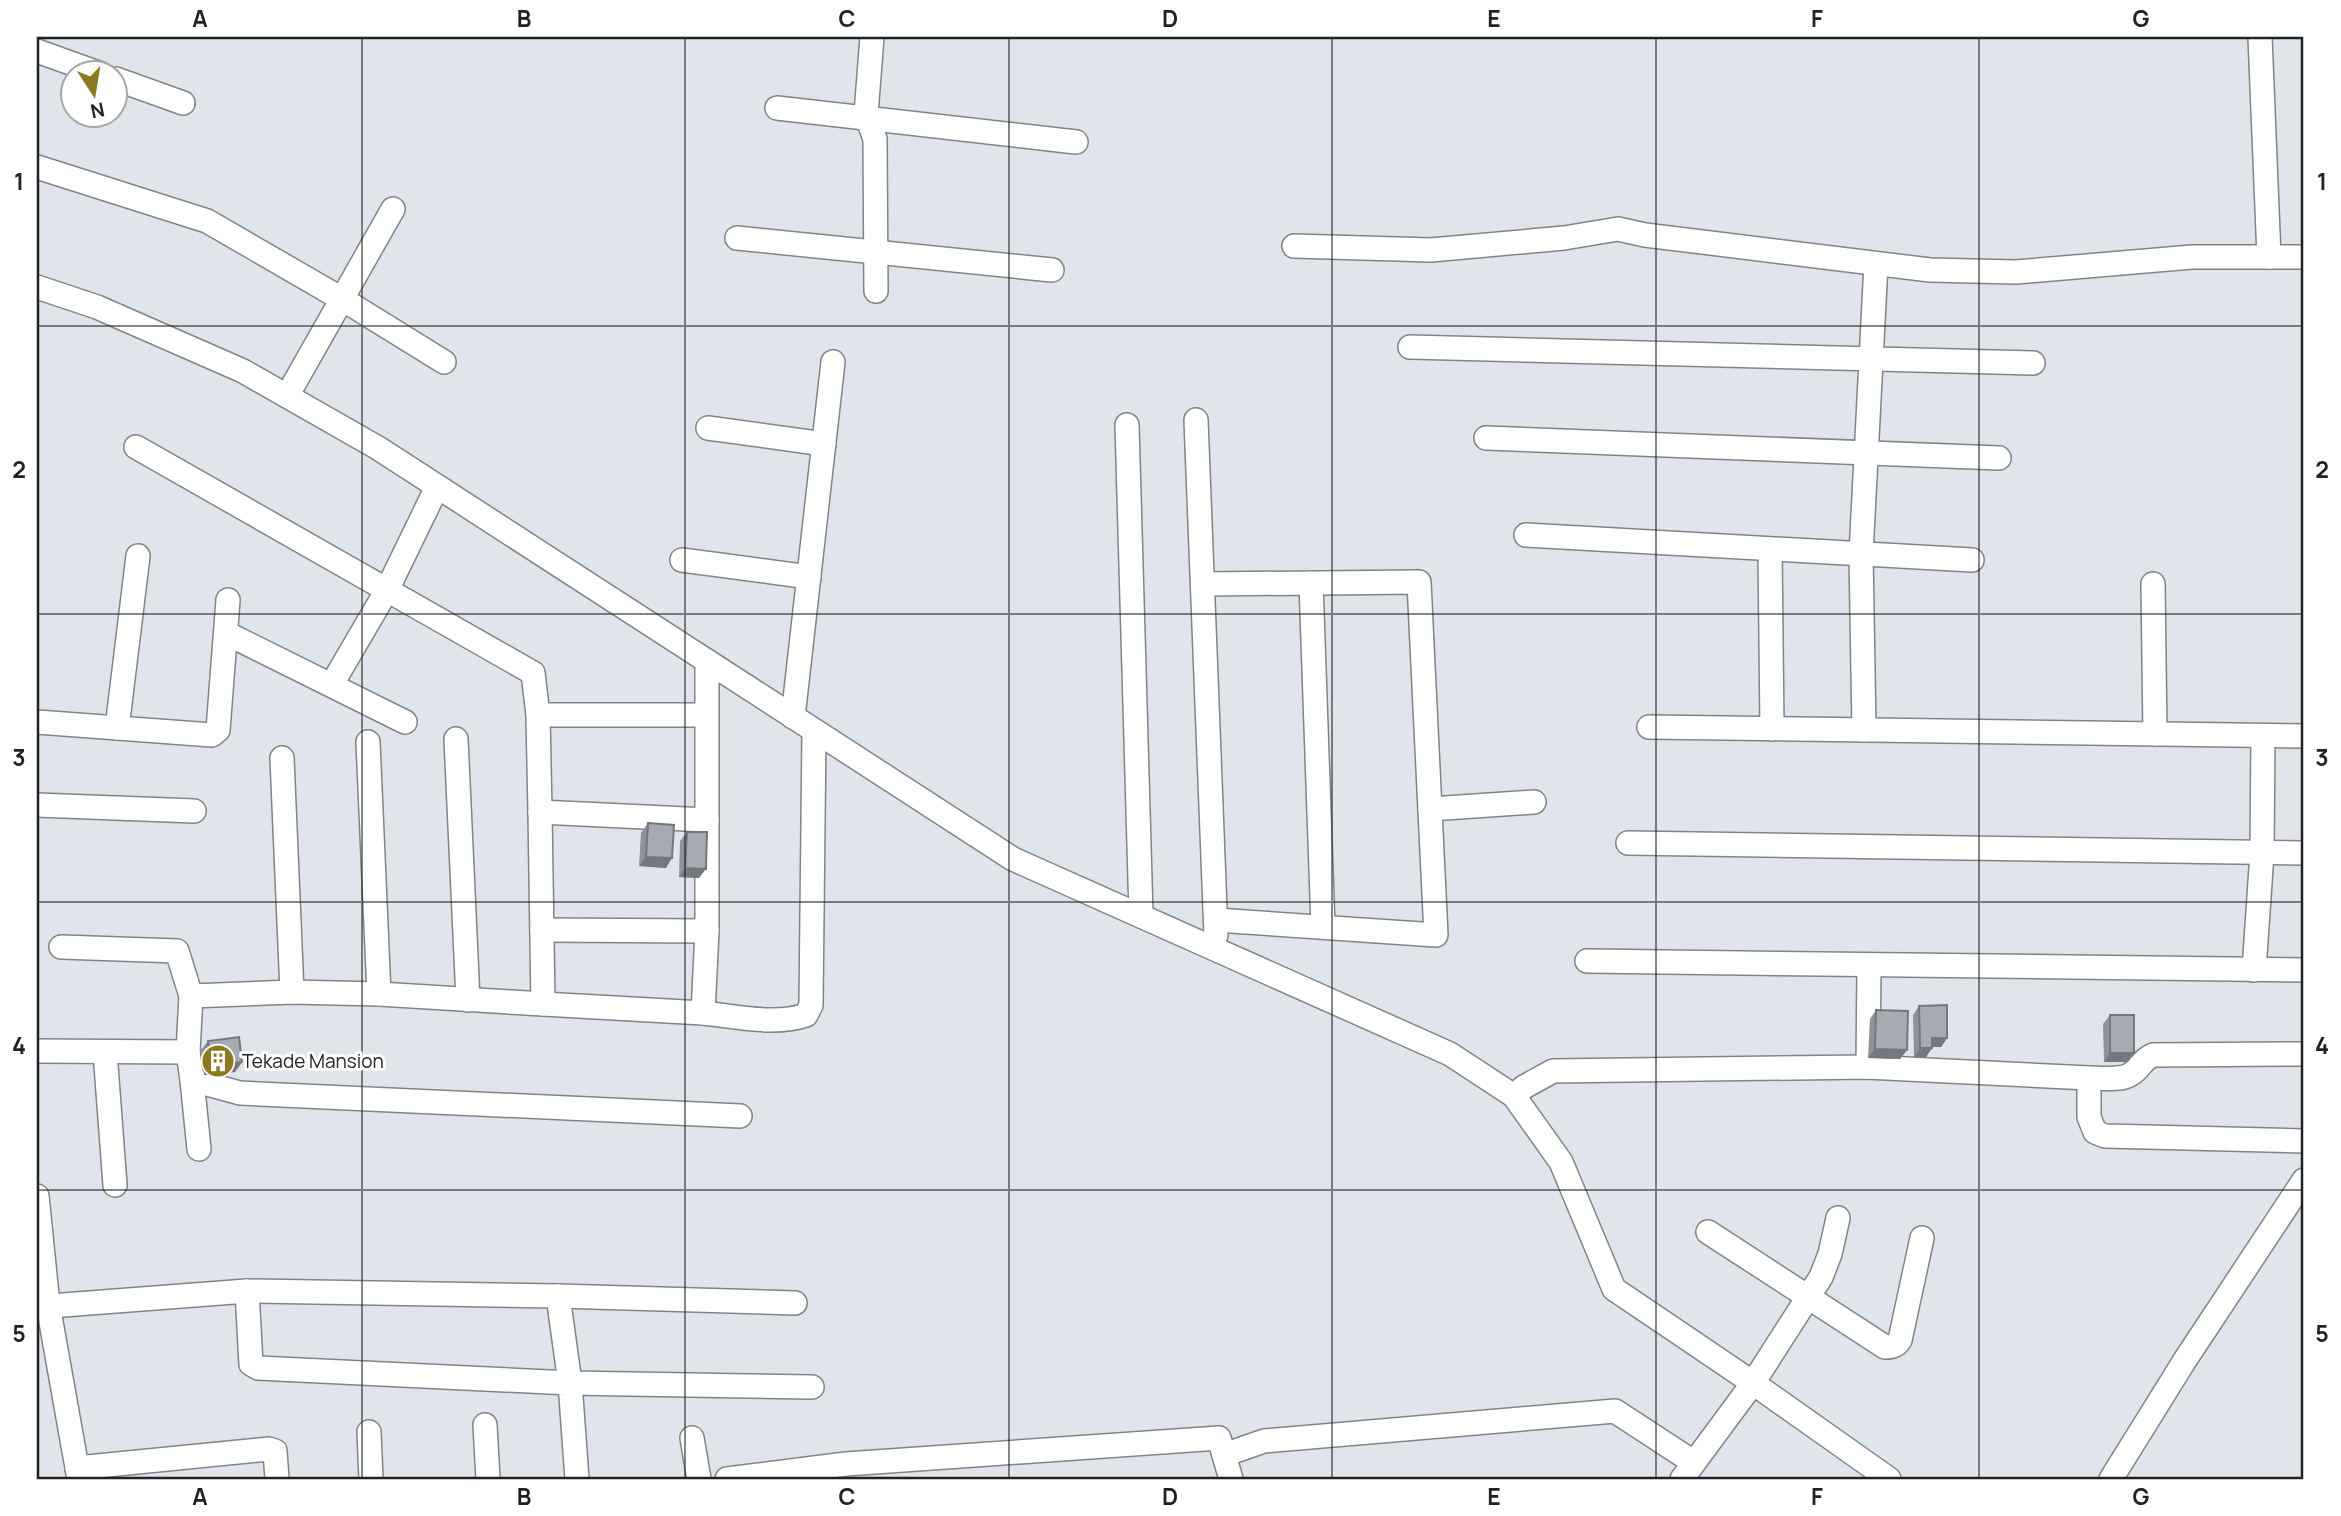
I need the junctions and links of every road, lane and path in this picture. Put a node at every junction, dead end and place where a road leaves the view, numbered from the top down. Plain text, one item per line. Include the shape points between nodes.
1 (872, 37) edge
2 (2260, 37) edge
3 (37, 51) edge
4 (62, 60) edge
5 (130, 84) edge
6 (183, 103) dead end
7 (777, 108) dead end
8 (868, 118) junction
9 (1076, 142) dead end
10 (37, 167) edge
11 (393, 209) dead end
12 (737, 238) dead end
13 (1294, 246) dead end
14 (876, 252) junction
15 (2269, 257) junction
16 (2304, 257) edge
17 (1876, 264) junction
18 (1052, 270) dead end
19 (37, 287) edge
20 (876, 291) dead end
21 (342, 299) junction
22 (1410, 347) dead end
23 (1871, 359) junction
24 (444, 362) dead end
25 (833, 362) dead end
26 (2033, 363) dead end
27 (287, 396) junction
28 (1196, 420) dead end
29 (1127, 425) dead end
30 (708, 428) dead end
31 (1486, 438) dead end
32 (824, 444) junction
33 (136, 447) dead end
34 (1866, 453) junction
35 (1999, 458) dead end
36 (437, 487) junction
37 (1526, 536) dead end
38 (1770, 549) junction
39 (1861, 554) junction
40 (138, 555) dead end
41 (682, 560) dead end
42 (1972, 560) dead end
43 (808, 577) junction
44 (1311, 583) junction
45 (1203, 584) junction
46 (2153, 584) dead end
47 (387, 590) junction
48 (228, 600) dead end
49 (226, 633) junction
50 (707, 661) junction
51 (332, 684) junction
52 (538, 715) junction
53 (706, 715) junction
54 (793, 717) junction
55 (37, 722) edge
56 (405, 722) dead end
57 (1649, 727) dead end
58 (117, 728) junction
59 (1772, 729) junction
60 (1864, 730) junction
61 (814, 732) junction
62 (2155, 734) junction
63 (2263, 736) junction
64 (2304, 736) edge
65 (456, 739) dead end
66 (368, 742) dead end
67 (282, 758) dead end
68 (1534, 802) dead end
69 (37, 806) edge
70 (1430, 809) junction
71 (194, 811) dead end
72 (540, 813) junction
73 (707, 821) junction
74 (1629, 843) dead end
75 (2262, 853) junction
76 (2304, 853) edge
77 (1141, 915) junction
78 (1216, 920) junction
79 (1323, 927) junction
80 (542, 930) junction
81 (707, 931) junction
82 (61, 947) dead end
83 (1217, 949) junction
84 (1587, 961) dead end
85 (1869, 965) junction
86 (2254, 970) junction
87 (2304, 970) edge
88 (292, 992) junction
89 (379, 994) junction
90 (191, 996) junction
91 (468, 1000) junction
92 (543, 1003) junction
93 (704, 1013) junction
94 (37, 1051) edge
95 (105, 1052) junction
96 (188, 1052) junction
97 (2304, 1054) edge
98 (1868, 1067) junction
99 (2089, 1078) junction
100 (192, 1080) junction
101 (1519, 1092) junction
102 (740, 1116) dead end
103 (2304, 1141) edge
104 (199, 1149) dead end
105 (2304, 1180) edge
106 (115, 1185) dead end
107 (37, 1196) edge
108 (1838, 1218) dead end
109 (1708, 1232) dead end
110 (1922, 1238) dead end
111 (247, 1291) junction
112 (558, 1296) junction
113 (1808, 1298) junction
114 (795, 1303) dead end
115 (43, 1306) edge
116 (570, 1383) junction
117 (1753, 1383) junction
118 (812, 1387) dead end
119 (485, 1425) dead end
120 (369, 1432) dead end
121 (692, 1438) dead end
122 (1224, 1455) junction
123 (165, 1470) edge
124 (1688, 1471) edge
125 (78, 1474) edge
126 (277, 1479) edge
127 (371, 1479) edge
128 (488, 1479) edge
129 (577, 1479) edge
130 (699, 1479) edge
131 (727, 1479) edge
132 (1231, 1479) edge
133 (1889, 1479) edge
134 (2110, 1479) edge

1 - 8 street
2 - 15 street
3 - 4 street
5 - 6 street
7 - 8 street
8 - 9 street
8 - 14 street via 875,139
10 - 21 street via 207,221
11 - 21 street
12 - 14 street
13 - 17 street via 1431,250 1618,229
14 - 18 street
14 - 20 street
15 - 16 street
15 - 17 street via 2192,257 2016,272
17 - 23 street
19 - 27 street via 97,307 243,371
21 - 24 street
21 - 27 street
22 - 23 street
23 - 26 street
23 - 34 street
25 - 32 street
27 - 36 street
28 - 45 street
29 - 77 street
30 - 32 street
31 - 34 street
32 - 43 street
33 - 47 street
34 - 35 street
34 - 39 street
36 - 47 street
36 - 50 street
37 - 38 street
38 - 39 street
38 - 59 street
39 - 42 street
39 - 60 street
40 - 58 street
41 - 43 street
43 - 54 street
44 - 45 street
44 - 70 street via 1419,582
44 - 79 street
45 - 78 street
46 - 62 street
47 - 51 street
47 - 52 street via 533,673
48 - 49 street
49 - 51 street
49 - 58 street via 219,730 212,734
50 - 53 street
50 - 54 street
51 - 56 street
52 - 53 street
52 - 72 street
53 - 73 street
54 - 61 street
55 - 58 street
57 - 59 street
59 - 60 street
60 - 62 street
61 - 77 street via 1013,859
61 - 93 street via 811,1005 806,1015 796,1019
62 - 63 street
63 - 64 street
63 - 75 street
65 - 91 street
66 - 89 street
67 - 88 street
68 - 70 street
69 - 71 street
70 - 79 street via 1436,935
72 - 73 street
72 - 80 street
73 - 81 street
74 - 75 street
75 - 76 street
75 - 86 street
77 - 83 street
78 - 79 street
78 - 83 street
80 - 81 street
80 - 92 street
81 - 93 street
82 - 90 street via 177,951
83 - 101 street via 1450,1054
84 - 85 street
85 - 86 street
85 - 98 street
86 - 87 street
88 - 89 street
88 - 90 street
89 - 91 street
90 - 96 street
91 - 92 street
92 - 93 street
94 - 95 street
95 - 96 street
95 - 106 street
96 - 100 street
97 - 99 street via 2153,1055 2125,1077
98 - 99 street
98 - 101 street via 1553,1071
99 - 103 street via 2089,1117 2095,1132 2105,1136
100 - 102 street via 240,1093
100 - 104 street
101 - 117 street via 1561,1162 1614,1289
105 - 134 street
107 - 115 street
108 - 113 street via 1830,1254
109 - 113 street
110 - 113 street via 1897,1345 1885,1347
111 - 112 street
111 - 115 street
111 - 116 street via 251,1364 258,1368
112 - 114 street
112 - 116 street
113 - 117 street
115 - 125 street
116 - 118 street
116 - 129 street
117 - 124 street
117 - 133 street
119 - 128 street
120 - 127 street
121 - 130 street
122 - 124 street via 1264,1441 1615,1411
122 - 131 street via 1219,1438 846,1464
122 - 132 street
123 - 125 street
123 - 126 street via 269,1449 275,1451

